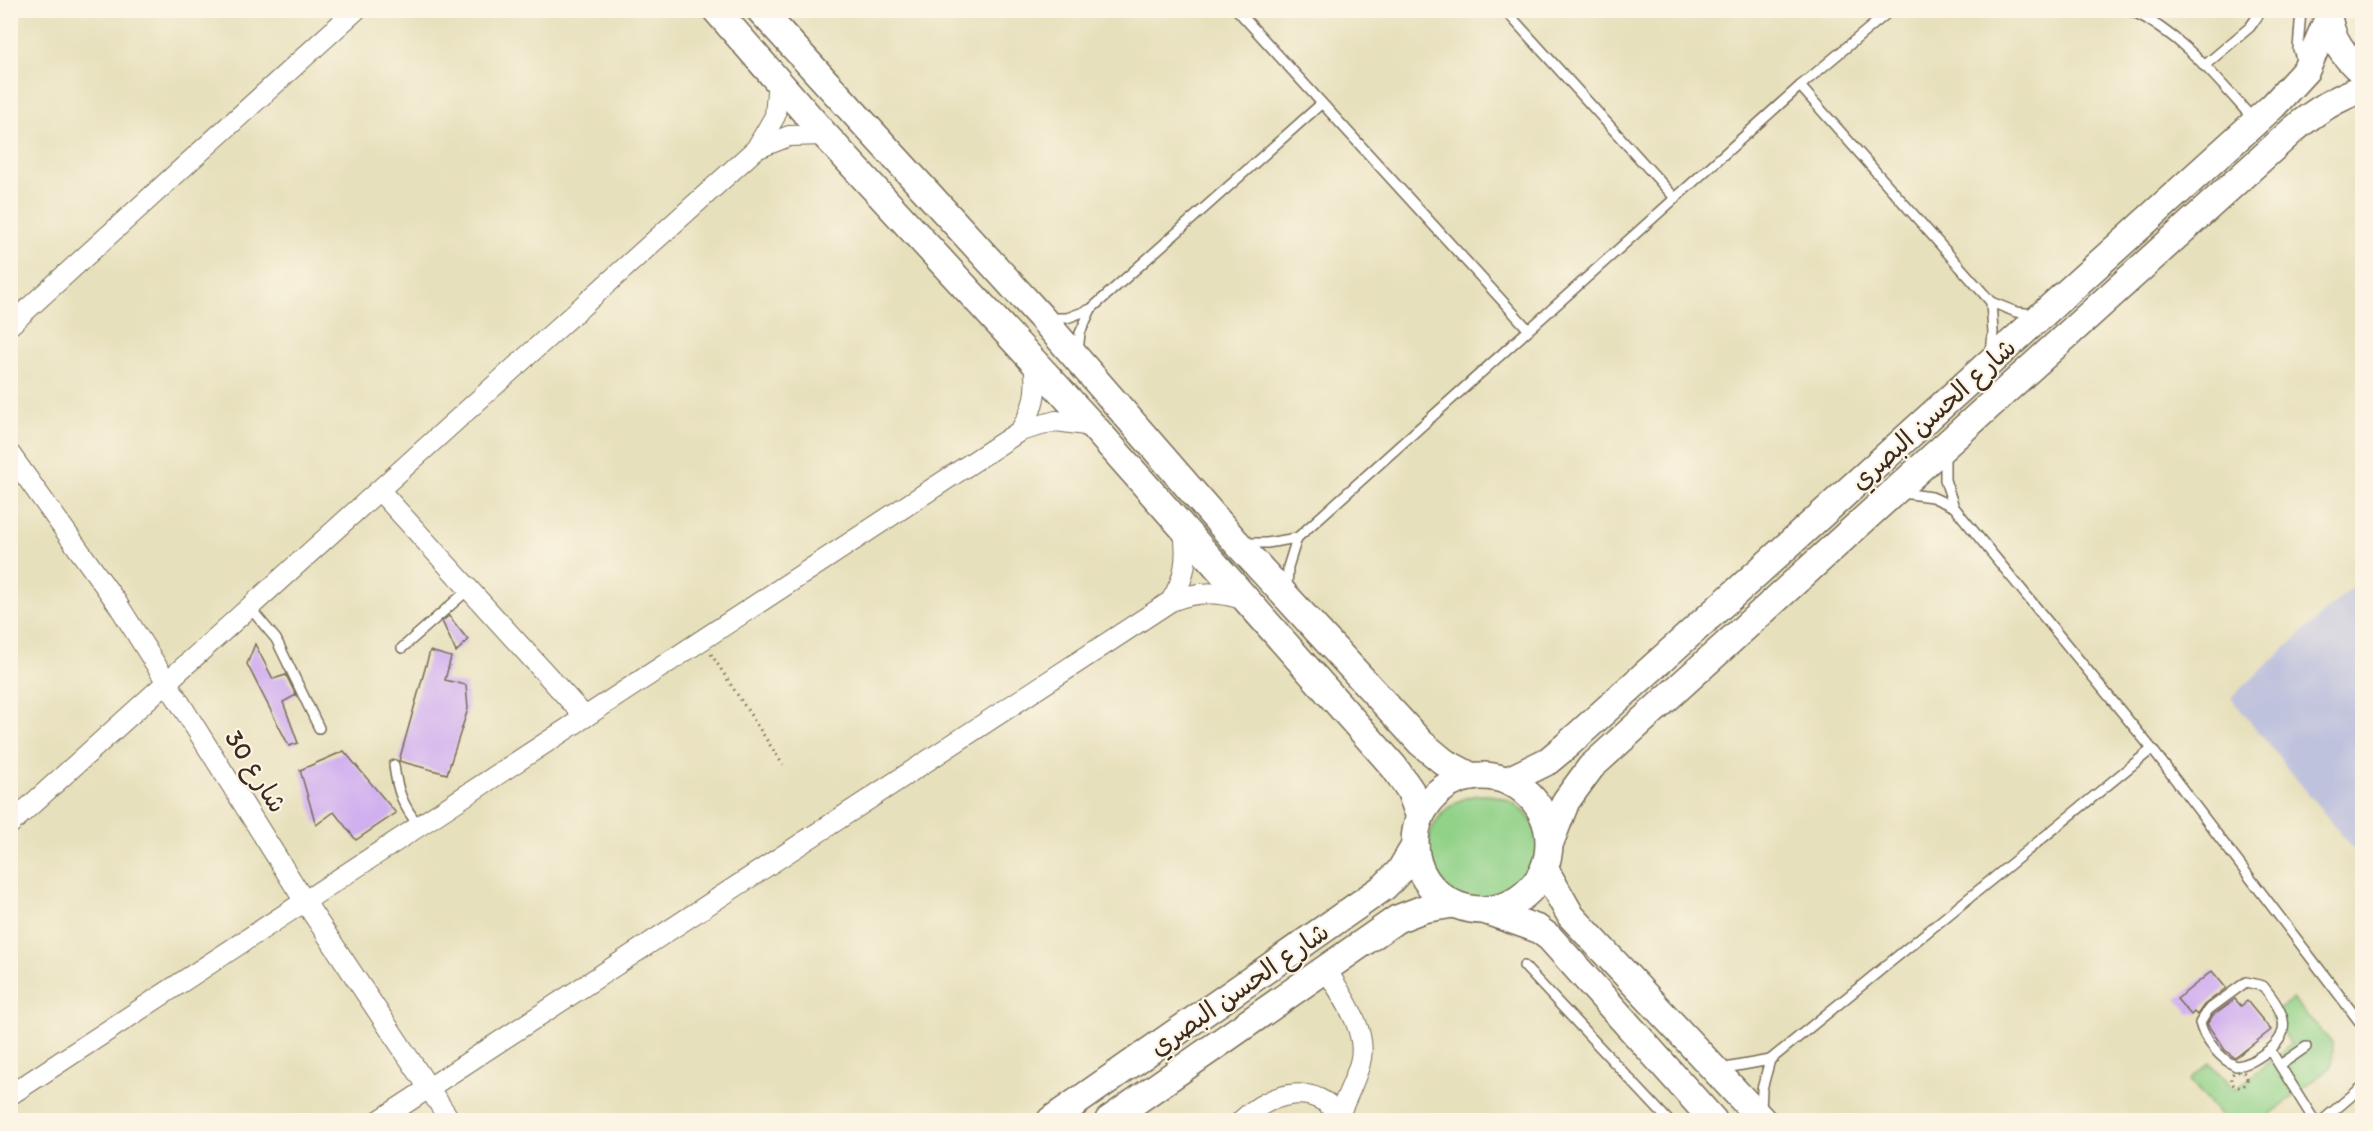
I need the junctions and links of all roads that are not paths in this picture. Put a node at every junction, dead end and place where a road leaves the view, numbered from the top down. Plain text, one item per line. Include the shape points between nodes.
1 (356, 10) edge
2 (716, 10) edge
3 (760, 10) edge
4 (1237, 10) edge
5 (1505, 10) edge
6 (1881, 10) edge
7 (1891, 10) edge
8 (2130, 10) edge
9 (2262, 10) edge
10 (2301, 10) edge
11 (2328, 15) edge
12 (1866, 29) junction
13 (2204, 66) junction
14 (2306, 70) junction
15 (2362, 72) edge
16 (778, 79) junction
17 (1800, 86) junction
18 (2362, 89) edge
19 (1321, 104) junction
20 (2256, 122) junction
21 (825, 135) junction
22 (756, 149) junction
23 (1675, 198) junction
24 (1991, 302) junction
25 (1091, 309) junction
26 (2042, 315) junction
27 (1040, 316) junction
28 (10, 325) edge
29 (1528, 329) junction
30 (1078, 359) junction
31 (1989, 363) junction
32 (1034, 365) junction
33 (1093, 426) junction
34 (1020, 431) junction
35 (1946, 446) junction
36 (10, 454) edge
37 (380, 491) junction
38 (1893, 494) junction
39 (1954, 507) junction
40 (1184, 532) junction
41 (1297, 538) junction
42 (1236, 542) junction
43 (469, 589) junction
44 (1287, 598) junction
45 (1245, 600) junction
46 (1171, 601) junction
47 (250, 608) junction
48 (402, 648) dead end
49 (168, 681) junction
50 (585, 717) junction
51 (319, 728) dead end
52 (2152, 749) junction
53 (394, 765) dead end
54 (1472, 777) junction
55 (1507, 781) junction
56 (1420, 817) junction
57 (10, 824) edge
58 (419, 826) junction
59 (1550, 842) junction
60 (1415, 846) junction
61 (1545, 870) junction
62 (305, 902) junction
63 (1453, 904) junction
64 (1487, 911) junction
65 (1524, 966) dead end
66 (1326, 969) junction
67 (2360, 1017) edge
68 (2362, 1025) edge
69 (2306, 1047) dead end
70 (2270, 1050) junction
71 (1770, 1060) junction
72 (2280, 1065) junction
73 (1715, 1069) junction
74 (2362, 1087) edge
75 (429, 1088) junction
76 (10, 1095) edge
77 (1340, 1118) edge
78 (380, 1120) edge
79 (450, 1120) edge
80 (1051, 1120) edge
81 (1109, 1120) edge
82 (1242, 1120) edge
83 (1668, 1120) edge
84 (1713, 1120) edge
85 (1761, 1120) edge
86 (2314, 1120) edge
87 (2323, 1120) edge

1 - 28 street
2 - 16 street
3 - 27 street
4 - 19 lane
5 - 23 lane
6 - 12 lane
7 - 12 lane
8 - 13 lane via 2164,28
9 - 13 lane via 2250,27
10 - 14 lane via 2298,49
11 - 14 street, شارع الحسن البصري
11 - 15 street via 2334,40
12 - 17 lane
13 - 20 lane
14 - 20 street, شارع الحسن البصري
16 - 21 street
16 - 22 street via 775,116
17 - 23 lane
17 - 24 lane
18 - 35 street, شارع الحسن البصري via 2312,114
19 - 25 lane
19 - 29 lane
20 - 26 street, شارع الحسن البصري
21 - 22 street via 789,136
21 - 32 street
22 - 37 street
23 - 29 lane
24 - 26 lane via 2016,312
24 - 31 lane via 1993,333
25 - 27 lane via 1066,318
25 - 30 lane via 1080,333
26 - 31 street, شارع الحسن البصري
27 - 30 street
29 - 41 lane
30 - 42 street
31 - 55 street, شارع الحسن البصري via 1566,746 1541,765
32 - 33 street
32 - 34 street via 1035,400
33 - 34 street via 1056,421
33 - 40 street
34 - 50 street
35 - 38 street, شارع الحسن البصري
35 - 39 lane via 1945,480
36 - 49 street, شارع 30
37 - 43 street
37 - 47 street
38 - 39 lane via 1921,494
38 - 59 street, شارع الحسن البصري via 1591,767 1566,801
39 - 52 lane
40 - 45 street
40 - 46 street via 1186,568
41 - 42 lane via 1267,543
41 - 44 lane via 1288,567
42 - 44 street
43 - 48 lane
43 - 50 street
44 - 54 street via 1421,743 1444,762
45 - 46 street via 1227,593 1208,592
45 - 56 street via 1403,778
46 - 75 street
47 - 49 street
47 - 51 lane via 276,639
49 - 57 street
49 - 62 street, شارع 30
50 - 58 street
52 - 67 lane
52 - 71 lane
53 - 58 lane via 404,807
54 - 55 street
54 - 56 street via 1441,790
55 - 59 street via 1537,805
56 - 60 street
58 - 62 street
59 - 61 street
60 - 63 street via 1426,880
60 - 80 street, شارع الحسن البصري via 1400,871 1384,887
61 - 64 street via 1521,898
61 - 73 street via 1570,916
62 - 75 street, شارع 30
62 - 76 street
63 - 64 street
63 - 66 street, شارع الحسن البصري via 1397,919
64 - 84 street via 1538,929 1550,938
65 - 83 lane
66 - 77 street via 1361,1039 1360,1062
66 - 81 street, شارع الحسن البصري
67 - 68 lane
69 - 72 lane
70 - 70 lane via 2282,1036 2284,1018 2264,986 2246,982 2237,986 2202,1016 2202,1031 2229,1063 2244,1066
70 - 72 lane
71 - 73 lane
71 - 85 lane via 1762,1089
72 - 86 lane
73 - 85 street
74 - 87 lane
75 - 78 street
75 - 79 street, شارع 30
77 - 82 street via 1325,1102 1308,1094 1289,1093

